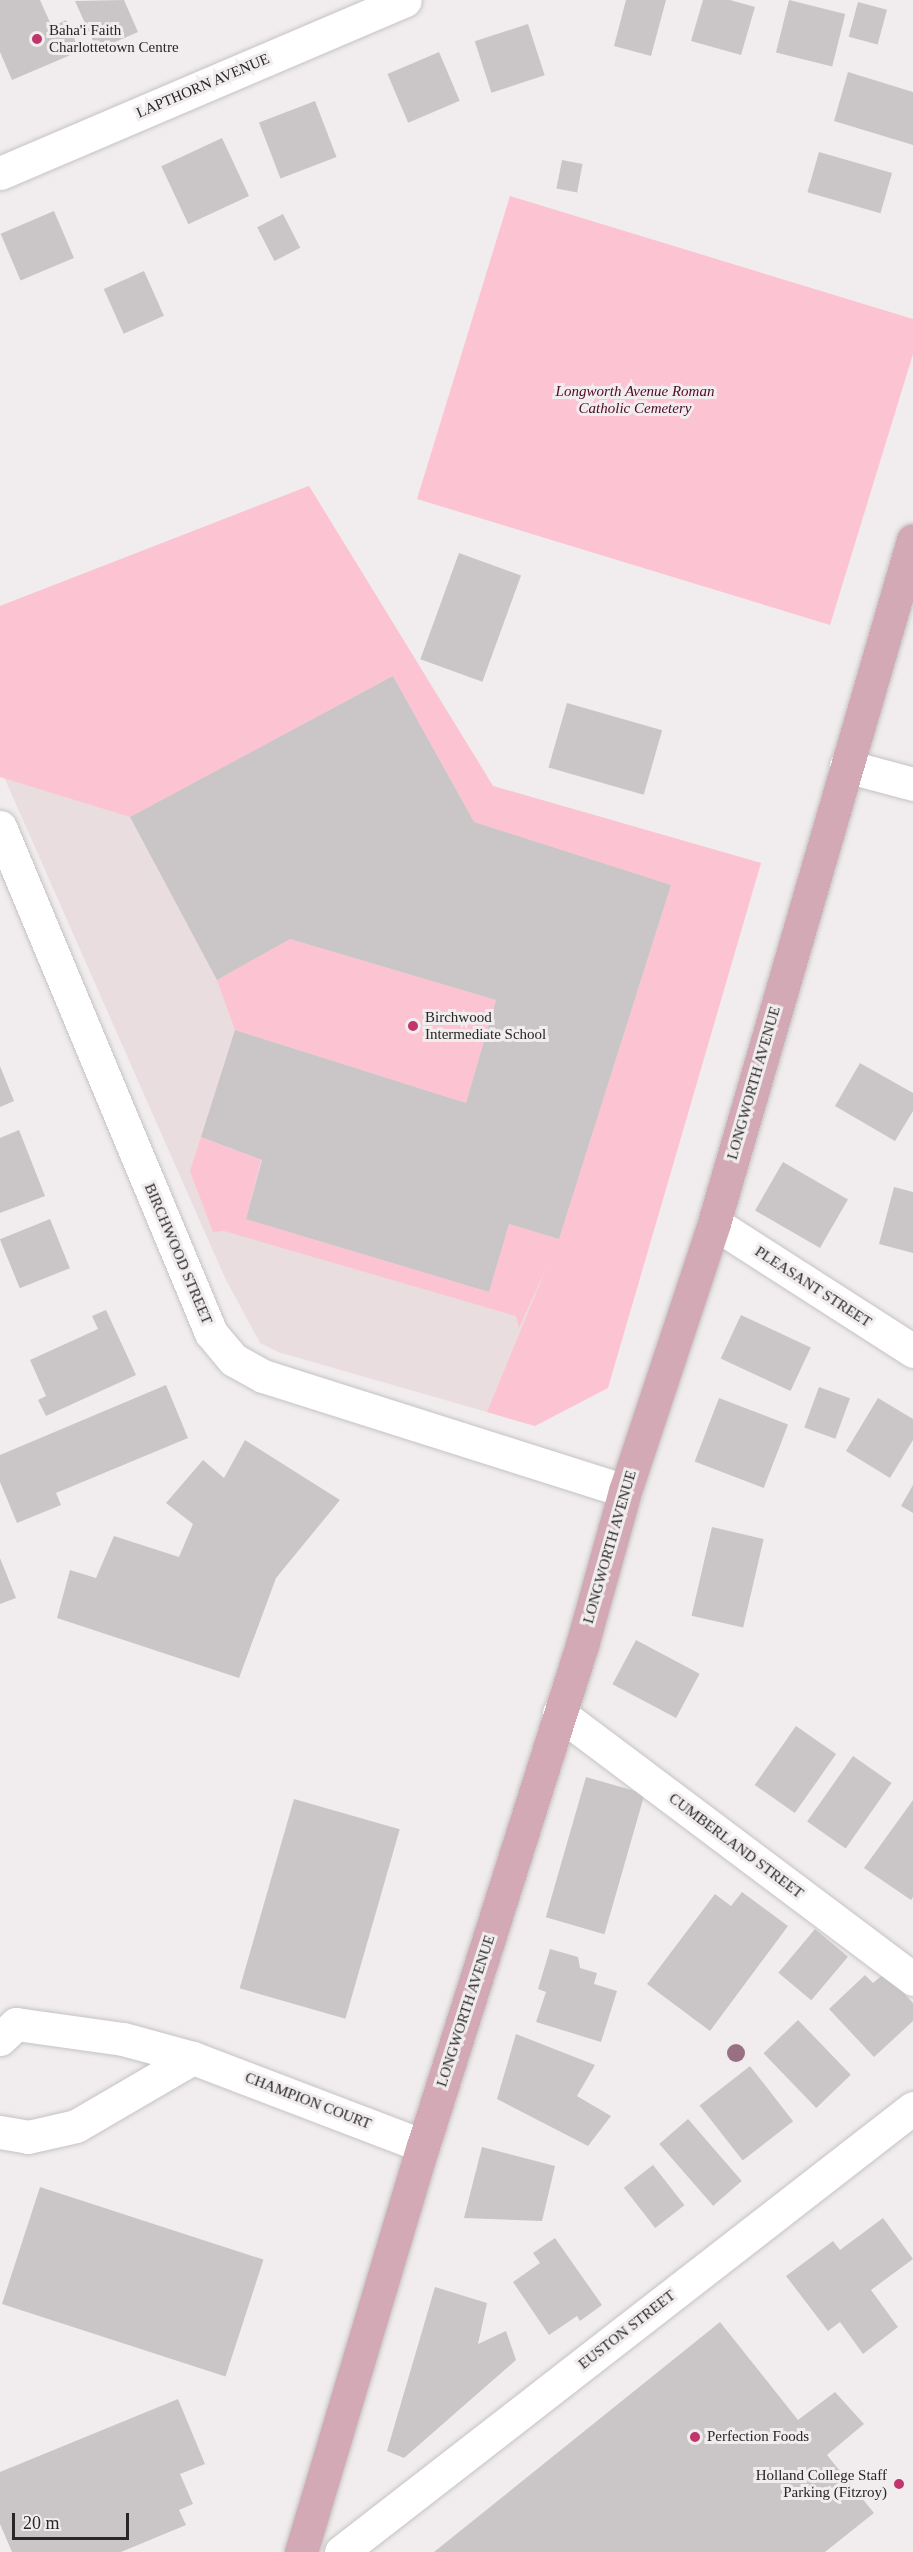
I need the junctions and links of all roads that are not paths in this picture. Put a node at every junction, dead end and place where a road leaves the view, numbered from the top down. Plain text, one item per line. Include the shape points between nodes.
1 (405, 0) edge
2 (0, 173) edge
3 (913, 540) edge
4 (846, 766) junction
5 (913, 784) edge
6 (0, 827) edge
7 (714, 1223) junction
8 (913, 1351) edge
9 (625, 1491) junction
10 (559, 1713) junction
11 (913, 1979) edge
12 (0, 2039) edge
13 (193, 2058) junction
14 (913, 2108) edge
15 (0, 2132) edge
16 (423, 2146) junction
17 (302, 2552) edge
18 (341, 2552) edge

1 - 2 street, LAPTHORN AVENUE
3 - 4 main road, LONGWORTH AVENUE
4 - 5 street
4 - 7 main road, LONGWORTH AVENUE
6 - 9 street, BIRCHWOOD STREET via 211,1333 234,1360 263,1376
7 - 8 street, PLEASANT STREET
7 - 9 main road, LONGWORTH AVENUE
9 - 10 main road, LONGWORTH AVENUE
10 - 11 street, CUMBERLAND STREET
10 - 16 main road, LONGWORTH AVENUE
12 - 13 street, CHAMPION COURT via 16,2024 123,2039
13 - 15 street via 76,2126 28,2137
13 - 16 street, CHAMPION COURT
14 - 18 street, EUSTON STREET
16 - 17 main road, LONGWORTH AVENUE

